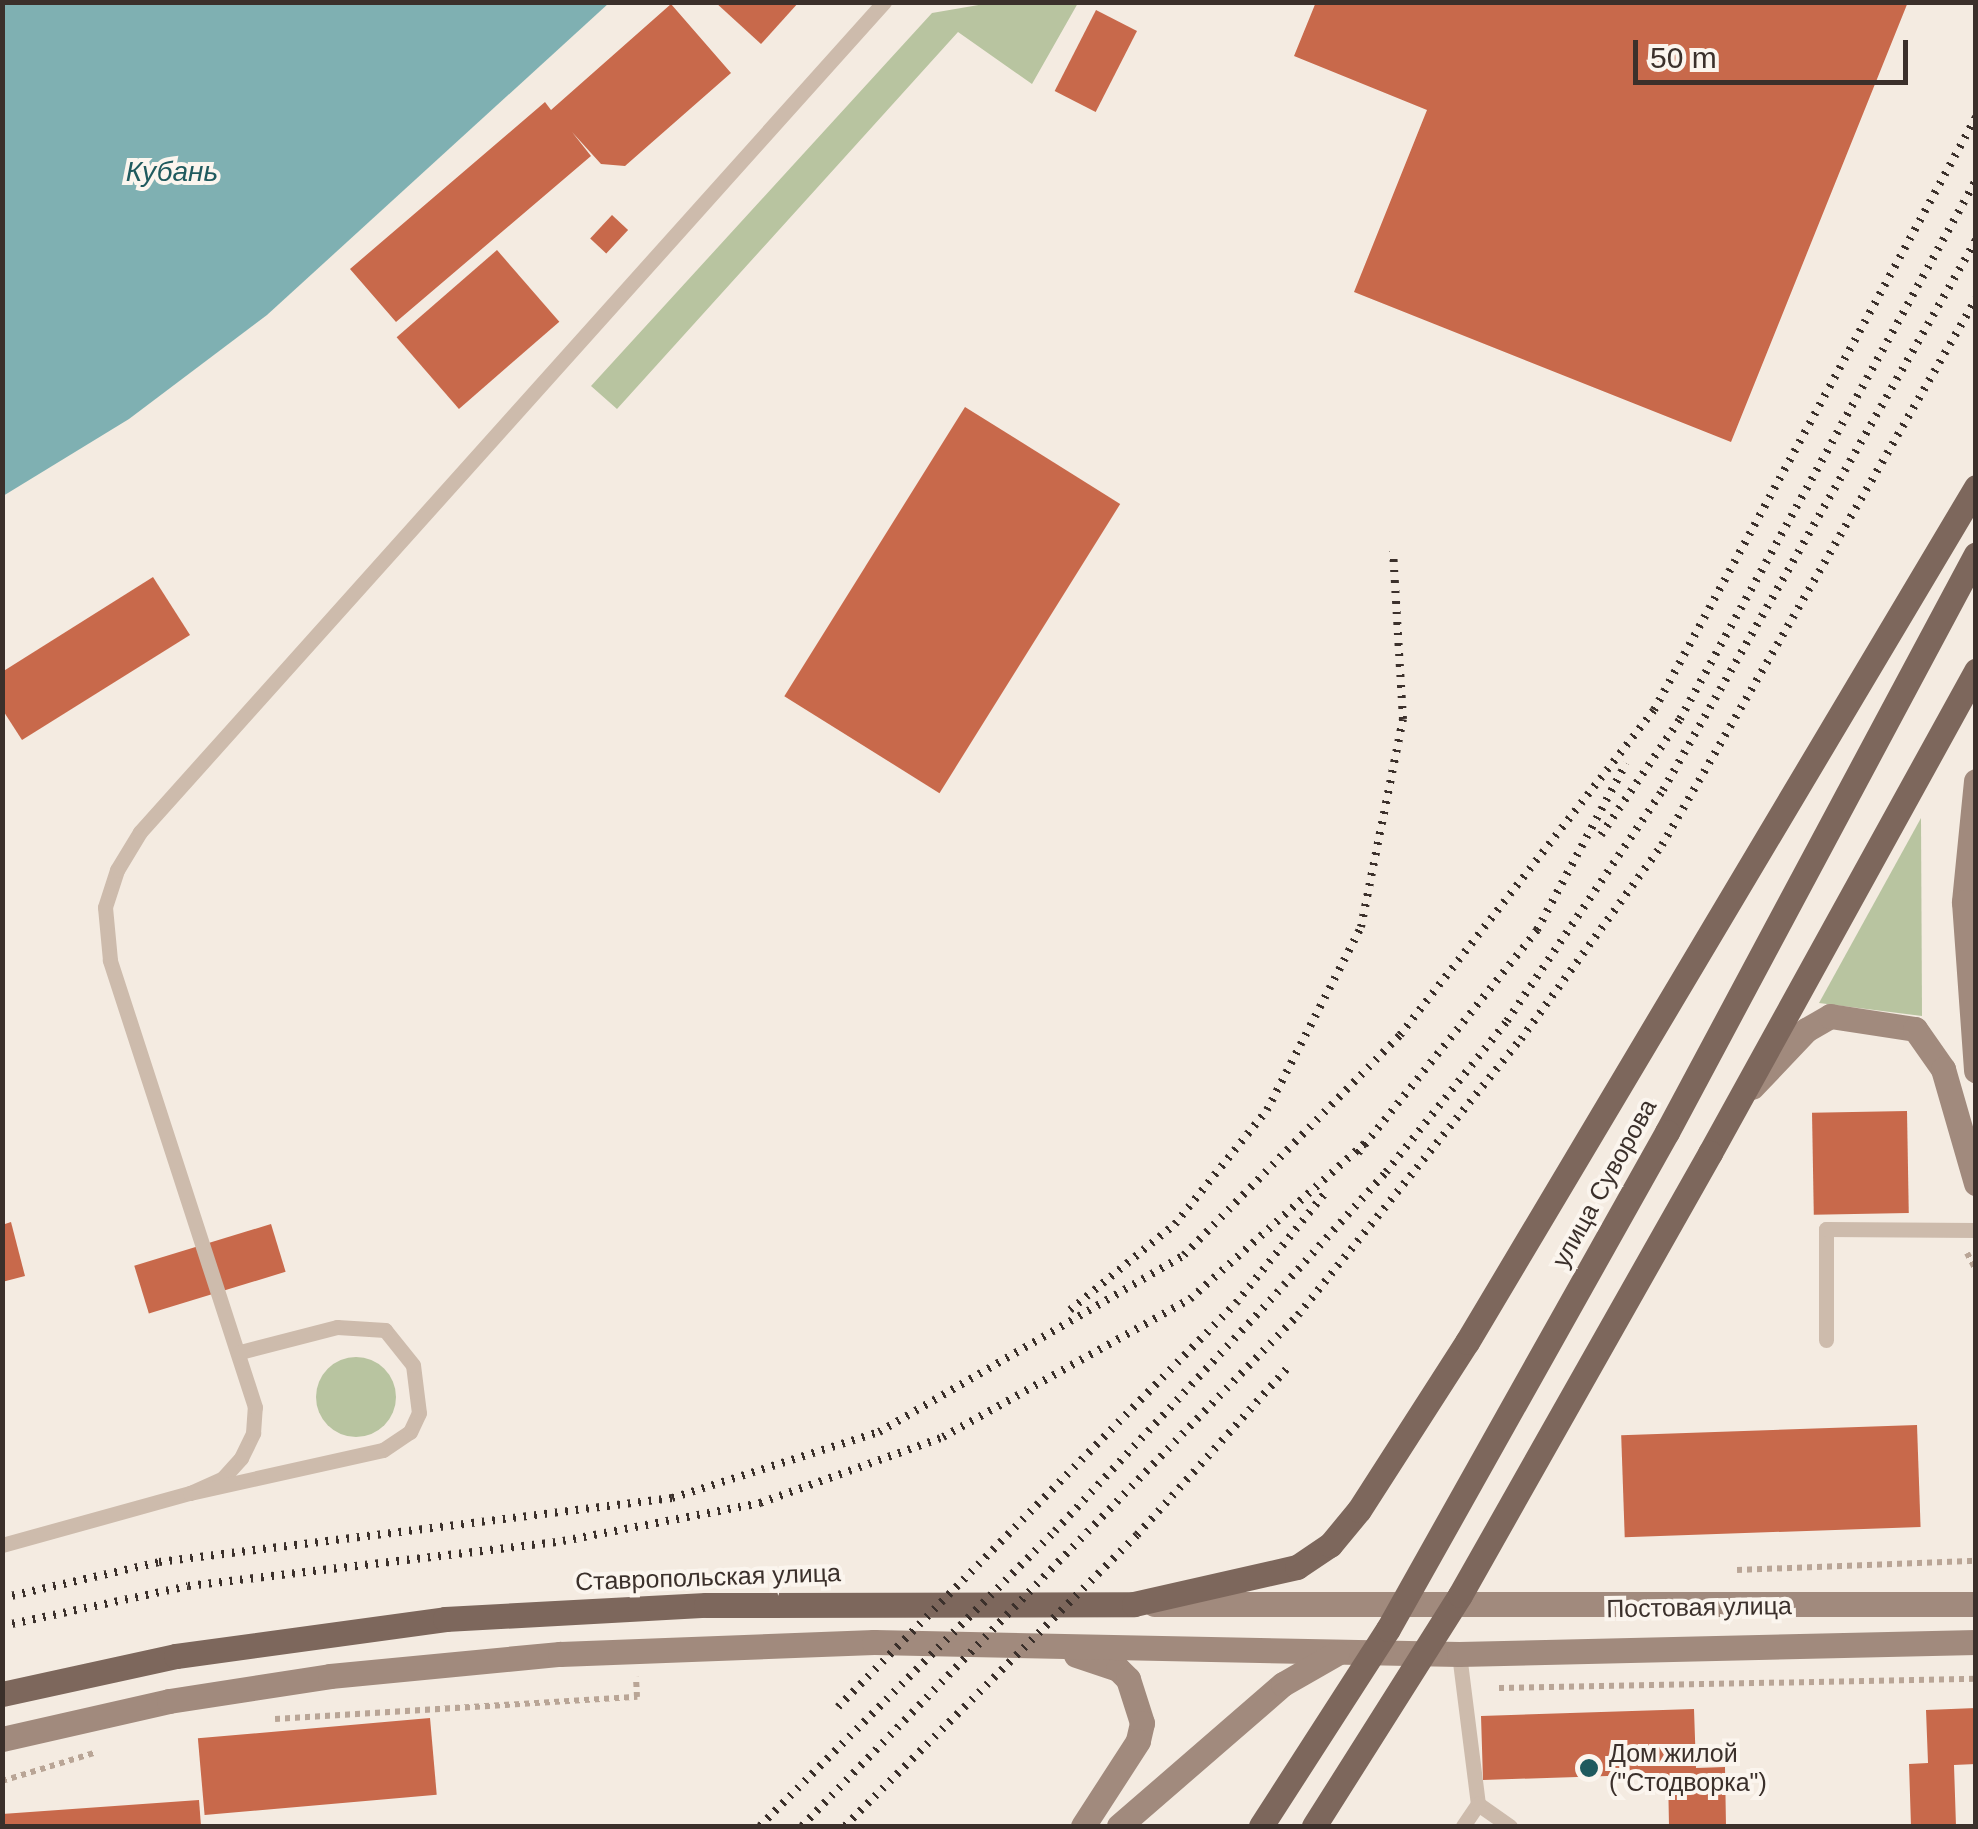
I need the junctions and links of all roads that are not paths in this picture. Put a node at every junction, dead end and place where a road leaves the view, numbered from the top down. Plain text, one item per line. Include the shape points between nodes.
1 (884, 2) edge
2 (1976, 487) edge
3 (1976, 554) edge
4 (1976, 671) edge
5 (1976, 781) edge
6 (1976, 1071) edge
7 (1738, 1102) junction
8 (1976, 1184) edge
9 (1976, 1230) edge
10 (1826, 1340) dead end
11 (240, 1352) junction
12 (190, 1493) junction
13 (2, 1545) edge
14 (1973, 1603) edge
15 (1134, 1604) junction
16 (1423, 1608) joint
17 (1976, 1642) edge
18 (1032, 1646) junction
19 (1336, 1653) junction
20 (1459, 1654) junction
21 (2, 1694) edge
22 (2, 1738) edge
23 (1478, 1804) junction
24 (1083, 1826) edge
25 (1119, 1826) edge
26 (1260, 1826) edge
27 (1314, 1826) edge
28 (1463, 1826) edge
29 (1510, 1826) edge

1 - 11 lane via 140,832 118,870 106,907 110,960
2 - 15 main road, улица Суворова via 1543,1220 1359,1510 1330,1546 1297,1567
3 - 26 main road, улица Суворова, bridge via 1668,1132 1388,1629
4 - 7 main road
5 - 6 main road via 1964,902
7 - 8 main road via 1806,1030 1830,1016 1903,1025 1930,1043 1943,1069
7 - 27 main road, bridge via 1460,1595
9 - 10 lane via 1826,1229
11 - 12 lane via 255,1407 253,1433 223,1478
11 - 12 lane via 337,1327 385,1330 413,1365 419,1412 410,1432 384,1450
12 - 13 lane
14 - 16 main road, Постовая улица
15 - 16 main road, Ставропольская улица
15 - 21 main road, Ставропольская улица via 706,1604 445,1619 176,1656
17 - 20 main road, Постовая улица
18 - 19 main road
18 - 22 main road via 855,1643 468,1661 187,1698
18 - 24 main road via 1118,1669 1140,1704 1138,1741
19 - 20 main road
19 - 25 main road via 1283,1684
20 - 23 lane
23 - 28 lane
23 - 29 lane

